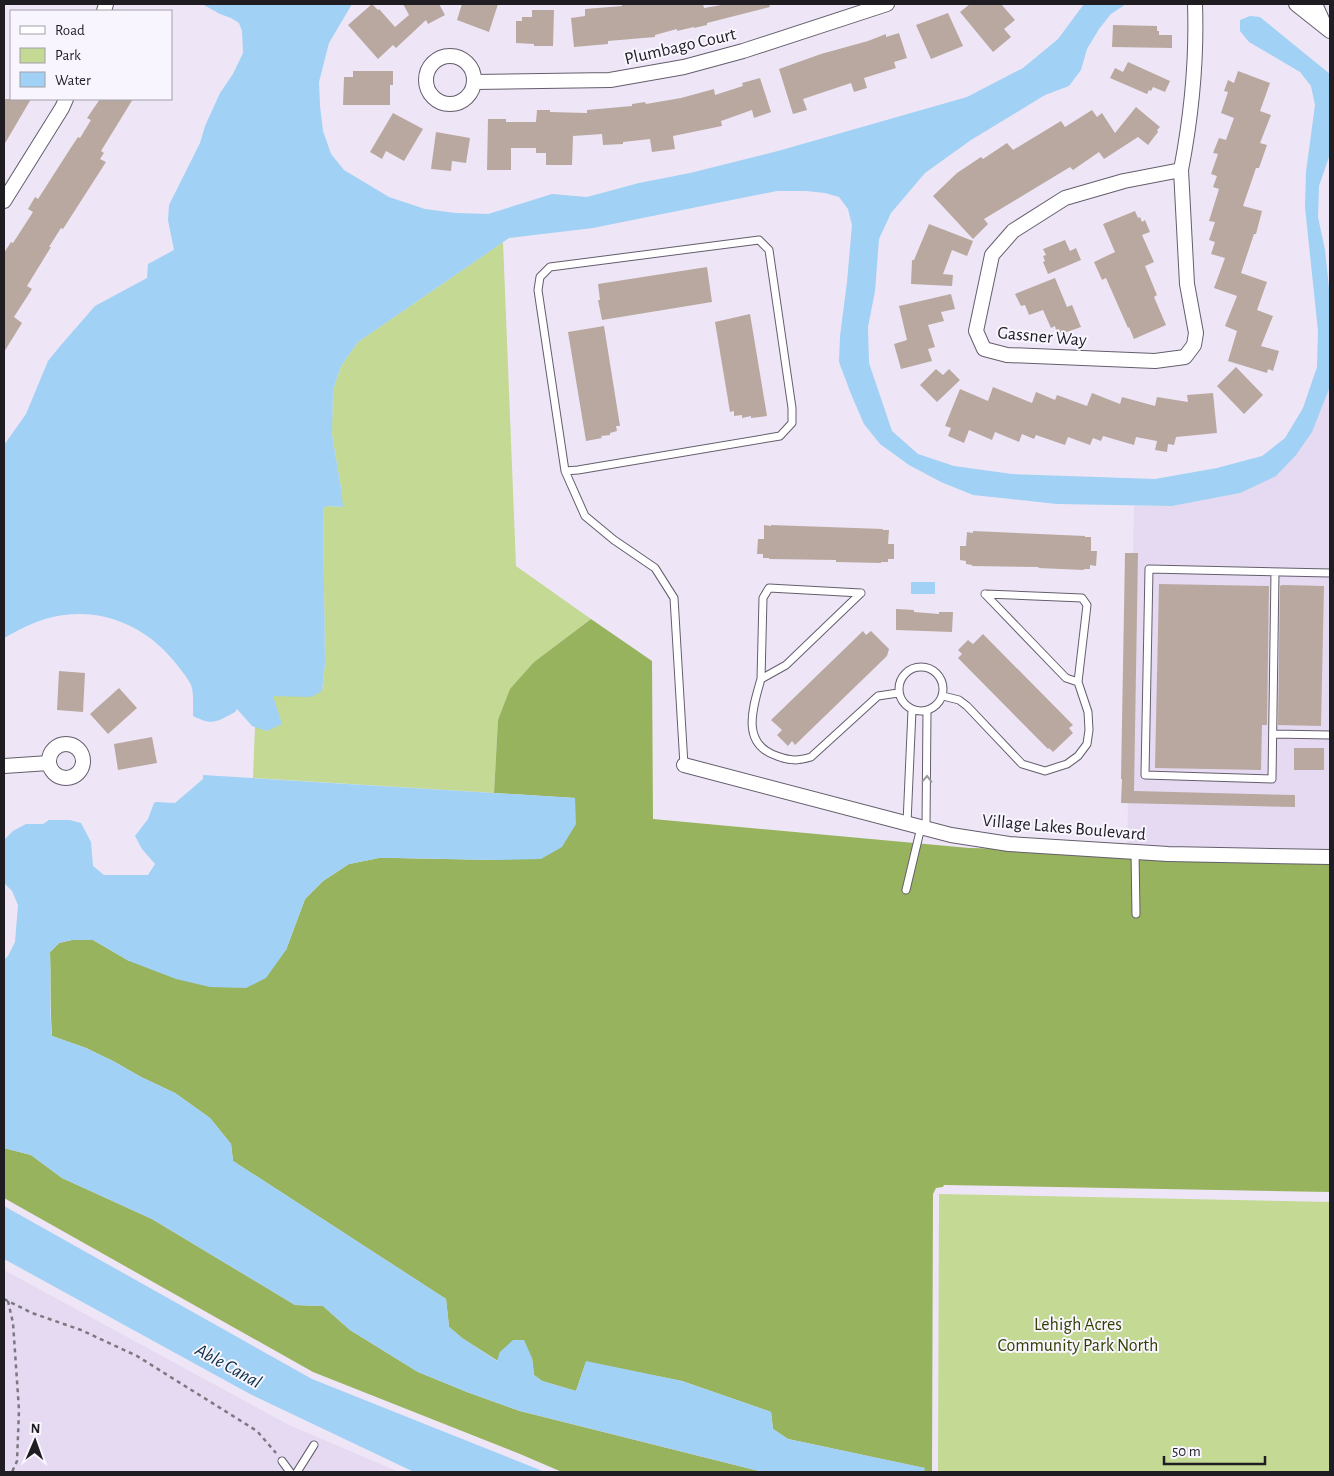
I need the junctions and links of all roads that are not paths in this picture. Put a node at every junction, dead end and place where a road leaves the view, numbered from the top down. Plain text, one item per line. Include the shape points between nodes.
1 (887, 4) edge
2 (1195, 4) edge
3 (1296, 4) edge
4 (1314, 4) edge
5 (1328, 29) edge
6 (474, 82) dead end
7 (66, 100) edge
8 (1181, 170) junction
9 (4, 201) edge
10 (565, 471) junction
11 (1275, 572) junction
12 (1330, 573) edge
13 (761, 679) junction
14 (1078, 682) junction
15 (898, 693) junction
16 (943, 696) junction
17 (912, 710) junction
18 (927, 711) junction
19 (1273, 734) junction
20 (1330, 734) edge
21 (49, 763) dead end
22 (684, 765) joint
23 (4, 766) edge
24 (918, 826) junction
25 (1135, 852) junction
26 (1330, 857) edge
27 (906, 890) dead end
28 (1136, 914) dead end
29 (314, 1445) dead end
30 (282, 1461) road end
31 (290, 1472) edge
32 (297, 1472) edge

1 - 6 street, Plumbago Court via 684,67 610,80
2 - 8 street, Gassner Way via 1195,71
3 - 5 street
4 - 5 street
7 - 9 street
8 - 8 street, Gassner Way via 1187,284 1196,333 1194,345 1186,356 1155,361 1007,355 984,349 976,331 992,256 1014,231 1065,198 1124,181
10 - 10 lane via 538,290 540,277 550,268 759,240 769,250 792,423 780,436
10 - 22 lane via 584,516 655,568 674,598
11 - 12 lane
11 - 19 lane
11 - 19 lane via 1149,569 1144,775 1272,779
13 - 13 lane via 786,665 861,593 769,588 763,598
13 - 15 lane via 753,708 755,739 768,753 800,761 811,757 878,696
14 - 14 lane via 1066,678 985,594 1082,598 1087,605
14 - 16 lane via 1088,712 1087,744 1068,764 1045,771 1022,764 967,706
15 - 16 lane via 900,679 905,673 926,667 942,681
15 - 17 lane
16 - 18 lane via 934,708
17 - 18 lane
17 - 24 lane
24 -> 18 lane
19 - 20 lane
21 - 23 street
22 - 24 street, Village Lakes Boulevard
24 - 25 street, Village Lakes Boulevard via 1009,844
24 - 27 lane
25 - 26 street, Village Lakes Boulevard
25 - 28 lane
29 - 32 lane
30 - 31 lane

